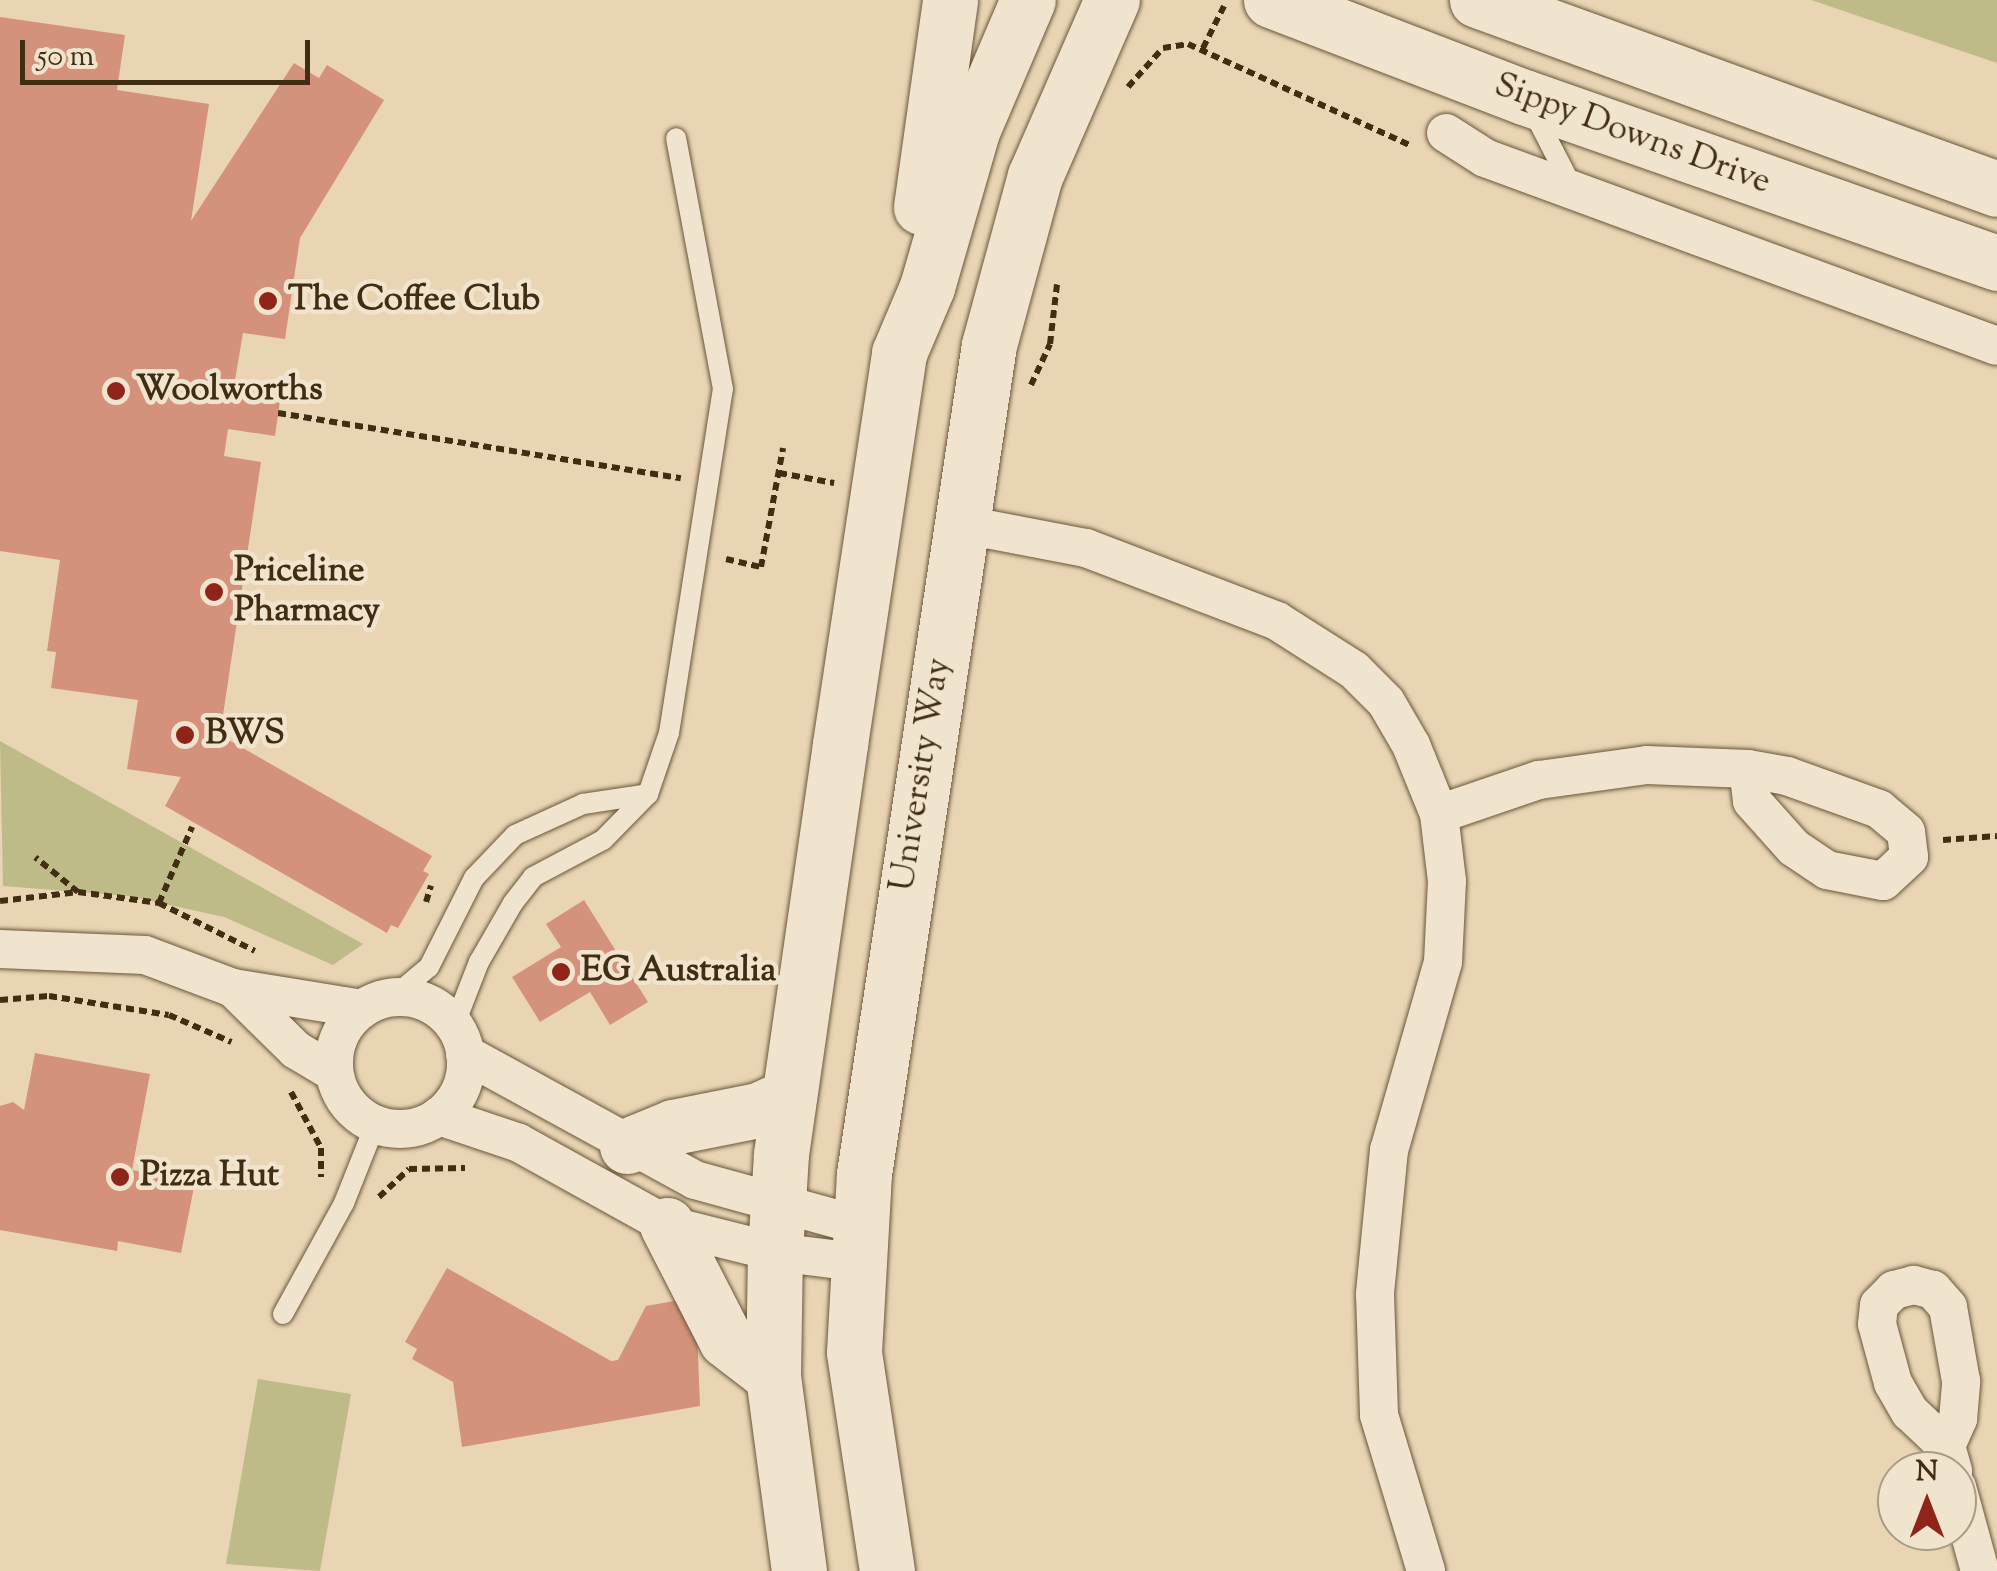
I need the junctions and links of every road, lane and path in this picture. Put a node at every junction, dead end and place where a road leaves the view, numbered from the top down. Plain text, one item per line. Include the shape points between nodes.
1 (950, 0) edge
2 (1028, 0) edge
3 (1112, 0) edge
4 (1227, 0) edge
5 (1270, 0) edge
6 (1477, 0) edge
7 (1203, 48) junction
8 (1524, 97) junction
9 (1119, 98) dead end
10 (676, 138) dead end
11 (1436, 143) joint
12 (1997, 189) edge
13 (1575, 190) junction
14 (1997, 263) edge
15 (1058, 264) dead end
16 (1997, 346) edge
17 (900, 354) junction
18 (983, 376) junction
19 (278, 413) dead end
20 (783, 448) dead end
21 (778, 473) junction
22 (708, 483) junction
23 (855, 498) junction
24 (960, 524) junction
25 (728, 543) dead end
26 (1748, 769) junction
27 (648, 794) junction
28 (1439, 814) junction
29 (192, 826) dead end
30 (1997, 836) edge
31 (1909, 843) junction
32 (35, 858) dead end
33 (431, 886) dead end
34 (78, 892) junction
35 (0, 902) edge
36 (160, 903) junction
37 (420, 918) dead end
38 (0, 949) edge
39 (262, 954) dead end
40 (233, 988) junction
41 (0, 1000) edge
42 (378, 1003) junction
43 (460, 1040) junction
44 (245, 1054) dead end
45 (334, 1072) junction
46 (276, 1080) dead end
47 (789, 1096) junction
48 (439, 1116) junction
49 (375, 1124) junction
50 (627, 1146) junction
51 (474, 1168) dead end
52 (344, 1203) junction
53 (667, 1225) junction
54 (776, 1229) junction
55 (858, 1244) junction
56 (282, 1314) dead end
57 (773, 1376) junction
58 (799, 1571) edge
59 (887, 1571) edge
60 (1426, 1571) edge

1 - 17 main road
2 - 17 main road via 972,131
3 - 18 main road, University Way via 1054,125 1019,223
4 - 7 path
5 - 8 main road, Sippy Downs Drive
6 - 12 main road, Sippy Downs Drive
7 - 9 path via 1163,48
7 - 11 path
8 - 13 lane
8 - 14 main road, Sippy Downs Drive
10 - 22 lane via 723,389
11 - 13 street, Sippy Downs Drive
13 - 16 street, Sippy Downs Drive
15 - 18 path via 1056,318 1034,385
17 - 23 main road
18 - 24 main road, University Way
19 - 22 path
20 - 21 path
21 - 23 path
21 - 25 path via 761,566 726,562
22 - 27 lane via 669,732
23 - 24 main road
23 - 47 main road
24 - 28 street via 1086,548 1278,620 1321,645 1386,702
24 - 55 main road, University Way
26 - 28 street via 1648,765 1575,775
26 - 31 street via 1879,809 1906,832
26 - 31 street via 1752,802 1794,848 1826,870 1883,881 1899,872
27 - 42 lane via 583,804 515,835 474,878 429,967
27 - 43 lane via 604,840 534,877 479,962
28 - 60 street via 1448,881 1443,962 1389,1150 1375,1294 1379,1415
29 - 36 path
30 - 31 path
32 - 34 path
33 - 37 path
34 - 35 path
34 - 36 path
36 - 39 path
38 - 40 street via 145,955
40 - 42 street
40 - 45 street via 296,1050
41 - 44 path via 49,996 169,1015
42 - 43 street via 427,1003
42 - 45 street via 339,1036
43 - 48 street via 461,1088
43 - 50 street
45 - 49 street via 347,1103
46 - 52 path via 291,1092 321,1148 321,1191
47 - 50 main road via 758,1110 673,1126
47 - 54 main road
48 - 49 street via 419,1126
48 - 53 street via 519,1143
49 - 52 lane
50 - 54 street
51 - 52 path via 409,1169 378,1197 371,1217
52 - 56 lane
53 - 54 street
53 - 57 main road via 726,1340
54 - 55 street
54 - 57 main road
55 - 59 main road, University Way via 854,1352
57 - 58 main road

